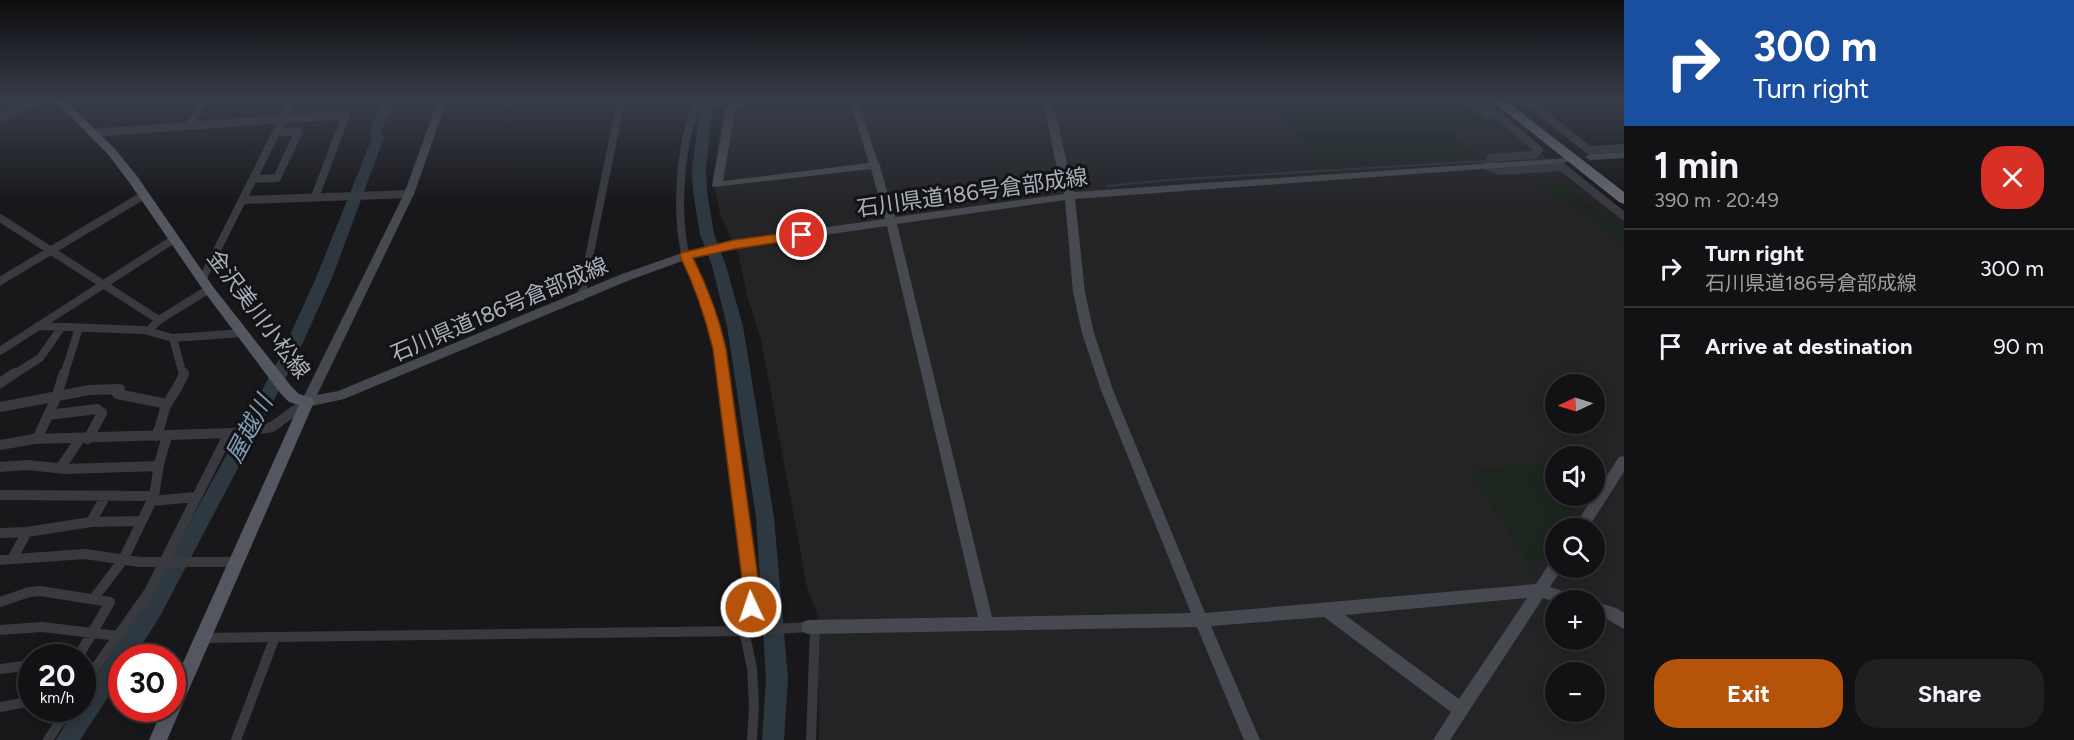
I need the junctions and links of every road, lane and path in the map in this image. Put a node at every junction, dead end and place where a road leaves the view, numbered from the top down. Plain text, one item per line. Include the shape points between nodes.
1 (94, 135) edge
2 (276, 135) edge
3 (297, 135) edge
4 (339, 135) edge
5 (430, 135) edge
6 (614, 135) edge
7 (687, 135) edge
8 (726, 135) edge
9 (866, 135) edge
10 (1054, 135) edge
11 (1520, 135) edge
12 (1541, 135) edge
13 (1554, 135) edge
14 (1570, 135) edge
15 (1624, 148) edge
16 (1624, 155) edge
17 (1590, 157) dead end
18 (1564, 160) dead end
19 (876, 165) junction
20 (1491, 166) junction
21 (254, 179) junction
22 (1624, 189) edge
23 (408, 194) junction
24 (144, 195) junction
25 (1070, 196) junction
26 (315, 197) junction
27 (244, 200) junction
28 (1624, 200) edge
29 (1624, 216) edge
30 (0, 218) edge
31 (892, 223) junction
32 (174, 239) junction
33 (51, 251) junction
34 (688, 255) junction
35 (0, 281) edge
36 (206, 283) junction
37 (104, 284) junction
38 (580, 297) junction
39 (159, 320) junction
40 (38, 326) junction
41 (61, 328) junction
42 (79, 328) junction
43 (148, 331) junction
44 (243, 333) junction
45 (173, 338) junction
46 (0, 351) edge
47 (0, 383) edge
48 (56, 398) junction
49 (307, 402) junction
50 (167, 404) junction
51 (0, 407) edge
52 (48, 415) junction
53 (231, 433) junction
54 (162, 436) junction
55 (37, 439) junction
56 (84, 439) junction
57 (1, 447) edge
58 (1624, 461) edge
59 (159, 466) junction
60 (0, 467) edge
61 (60, 468) junction
62 (0, 495) edge
63 (196, 496) junction
64 (105, 497) junction
65 (153, 499) junction
66 (1587, 518) edge
67 (142, 521) junction
68 (91, 522) junction
69 (27, 532) junction
70 (0, 533) edge
71 (12, 559) junction
72 (0, 560) edge
73 (123, 560) junction
74 (166, 562) junction
75 (237, 562) junction
76 (1548, 578) edge
77 (1539, 590) junction
78 (1545, 592) edge
79 (94, 598) junction
80 (0, 602) edge
81 (1326, 610) junction
82 (1605, 612) edge
83 (1201, 620) junction
84 (1624, 622) edge
85 (987, 625) junction
86 (812, 627) junction
87 (0, 630) edge
88 (749, 631) junction
89 (92, 634) junction
90 (118, 636) junction
91 (204, 638) junction
92 (275, 638) junction
93 (86, 644) edge
94 (18, 667) edge
95 (96, 667) edge
96 (0, 669) edge
97 (18, 704) edge
98 (0, 707) edge
99 (1460, 709) junction
100 (60, 722) edge
101 (48, 740) edge
102 (158, 740) edge
103 (236, 740) edge
104 (752, 740) edge
105 (811, 740) edge
106 (1252, 740) edge
107 (1441, 740) edge

1 - 24 main road, 金沢美川小松線
2 - 21 street
3 - 21 street via 278,178
4 - 26 street
5 - 23 street
6 - 38 street
7 - 34 street via 683,179
8 - 19 street via 717,185
9 - 19 street
10 - 25 street
11 - 20 street via 1539,150 1533,155 1490,158
12 - 28 highway
13 - 22 highway
14 - 15 street via 1589,150
16 - 17 street
18 - 20 street, 石川県道186号倉部成線
19 - 31 street
20 - 25 street, 石川県道186号倉部成線
20 - 29 street via 1500,171 1562,167
21 - 27 street
23 - 26 street
23 - 49 street
24 - 32 main road, 金沢美川小松線
24 - 33 street
25 - 31 street, 石川県道186号倉部成線
25 - 83 street via 1079,292 1088,333 1107,390
26 - 27 street
27 - 36 street
30 - 33 street
31 - 34 street, 石川県道186号倉部成線 via 734,244
31 - 85 street
32 - 36 main road, 金沢美川小松線
32 - 37 street
33 - 35 street
33 - 37 street
34 - 38 street, 石川県道186号倉部成線
34 - 88 street via 720,349 750,578
36 - 39 street
36 - 44 main road, 金沢美川小松線
37 - 39 street
37 - 40 street
38 - 49 street, 石川県道186号倉部成線 via 340,396
39 - 43 street
40 - 41 street
40 - 46 street
41 - 42 street
41 - 47 street via 40,358
42 - 43 street
42 - 48 street
43 - 45 street
44 - 45 street
44 - 49 main road, 金沢美川小松線 via 286,390
45 - 50 street via 184,373
48 - 50 street via 89,390 120,389 117,394
48 - 51 street
48 - 52 street
49 - 53 street via 272,427
49 - 75 main road, 金沢美川小松線
50 - 54 street
52 - 55 street
52 - 56 street via 96,409 102,413
53 - 54 street
53 - 63 street
54 - 56 street
54 - 59 street
55 - 56 street
55 - 57 street
56 - 61 street
58 - 66 street
59 - 61 street
59 - 65 street
60 - 61 street
62 - 64 street
63 - 65 street
63 - 74 street
64 - 65 street
64 - 68 street
65 - 67 street
67 - 68 street
67 - 73 street
68 - 69 street
69 - 70 street
69 - 71 street
71 - 72 street
71 - 73 street via 85,554
73 - 74 street
73 - 79 street
74 - 75 street
74 - 90 street
75 - 91 main road, 金沢美川小松線
76 - 77 street
77 - 78 street
77 - 81 street
77 - 99 street
79 - 80 street via 40,591
79 - 89 street via 110,602
81 - 83 street
81 - 99 street
82 - 84 street
83 - 85 street
83 - 106 street
85 - 86 street
86 - 88 street
86 - 105 street
87 - 89 street via 11,626 38,627
88 - 92 street
88 - 104 street
89 - 90 street
89 - 93 street
90 - 95 street
91 - 92 street
91 - 102 main road, 金沢美川小松線
92 - 103 street
94 - 96 street
97 - 98 street
99 - 107 street
100 - 101 street

